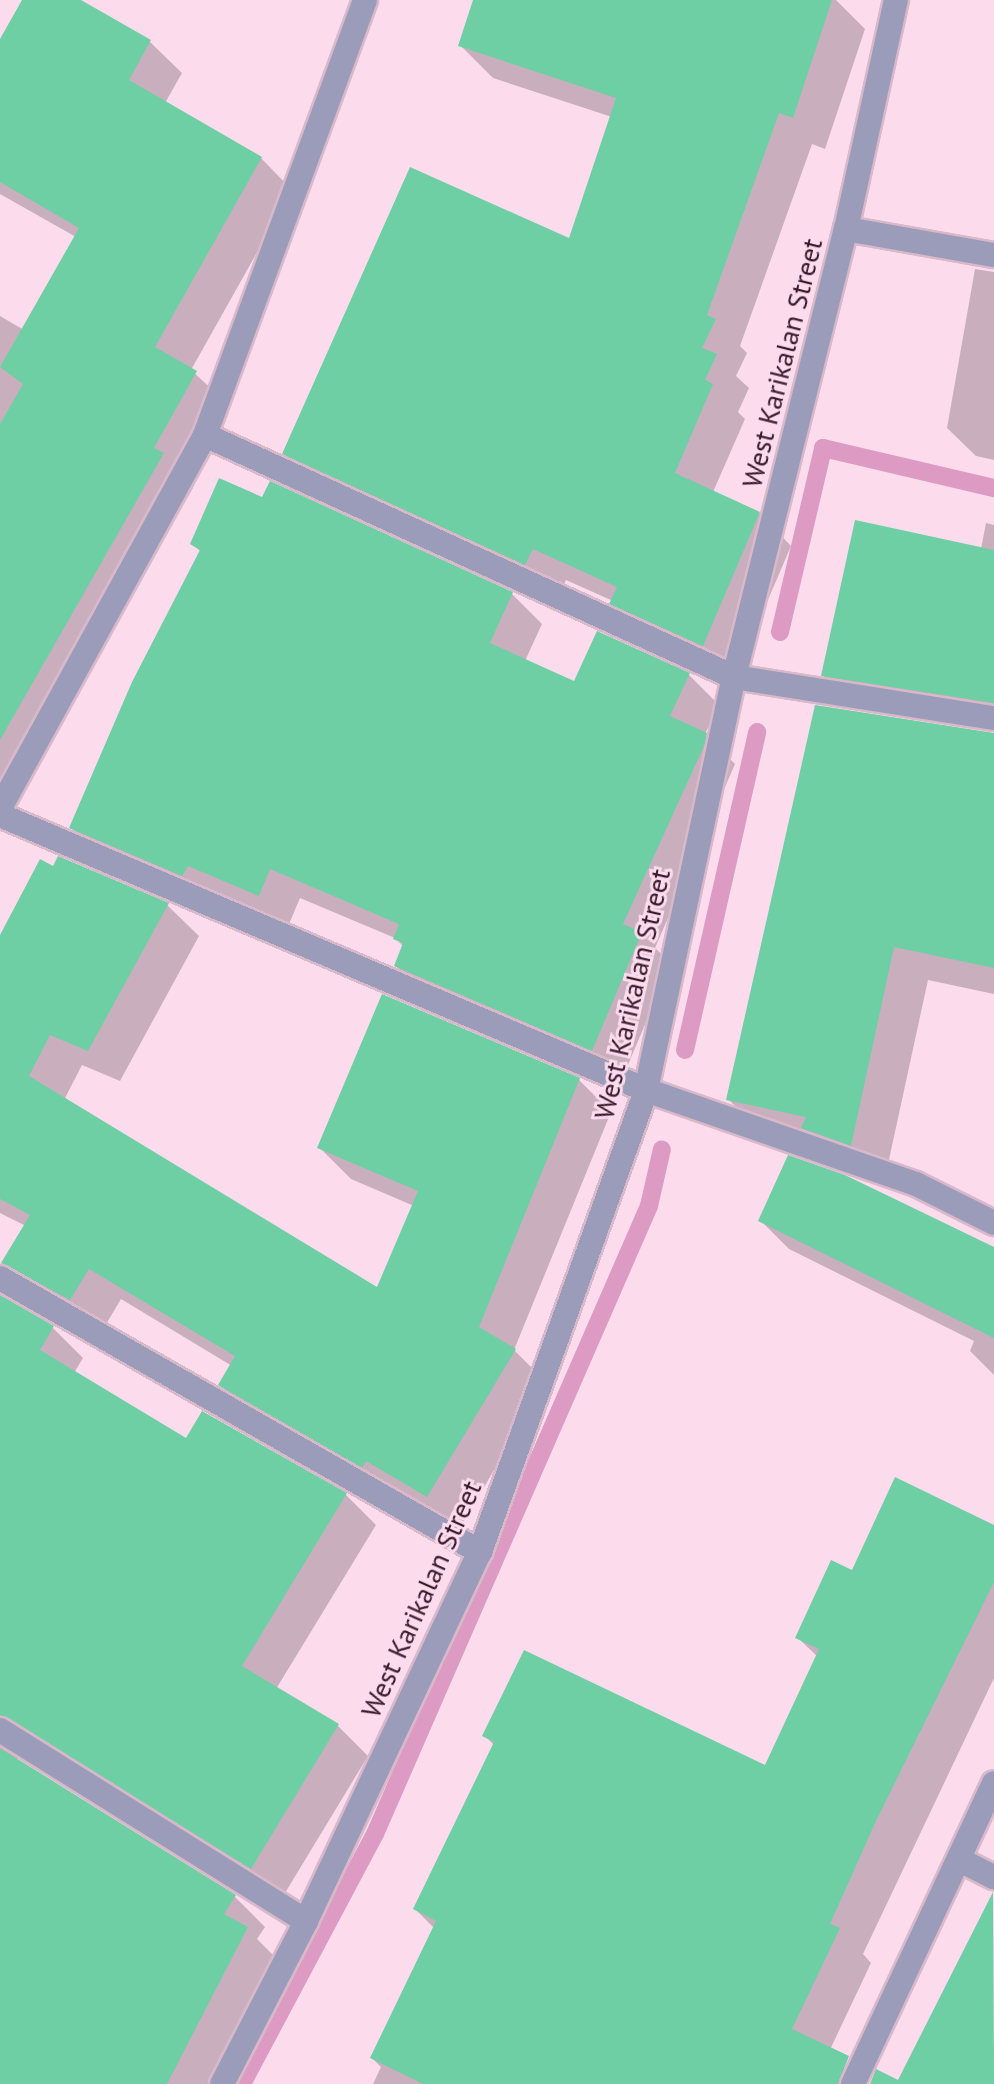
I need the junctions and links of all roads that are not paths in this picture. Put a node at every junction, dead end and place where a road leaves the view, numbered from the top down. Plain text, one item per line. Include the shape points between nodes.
1 (365, 0) edge
2 (896, 0) edge
3 (846, 229) junction
4 (994, 255) edge
5 (205, 435) junction
6 (734, 677) junction
7 (994, 718) edge
8 (0, 808) edge
9 (0, 815) edge
10 (646, 1090) junction
11 (994, 1223) edge
12 (0, 1278) edge
13 (480, 1552) junction
14 (0, 1730) edge
15 (994, 1783) edge
16 (960, 1860) junction
17 (994, 1877) edge
18 (306, 1921) junction
19 (222, 2084) edge
20 (853, 2084) edge

1 - 5 street
2 - 3 street, West Karikalan Street
3 - 4 street
3 - 6 street, West Karikalan Street
5 - 6 street
5 - 8 street
6 - 7 street
6 - 10 street, West Karikalan Street
9 - 10 street
10 - 11 street via 916,1184
10 - 13 street, West Karikalan Street
12 - 13 street
13 - 18 street, West Karikalan Street
14 - 18 street
15 - 16 street
16 - 17 street
16 - 20 street
18 - 19 street, West Karikalan Street

